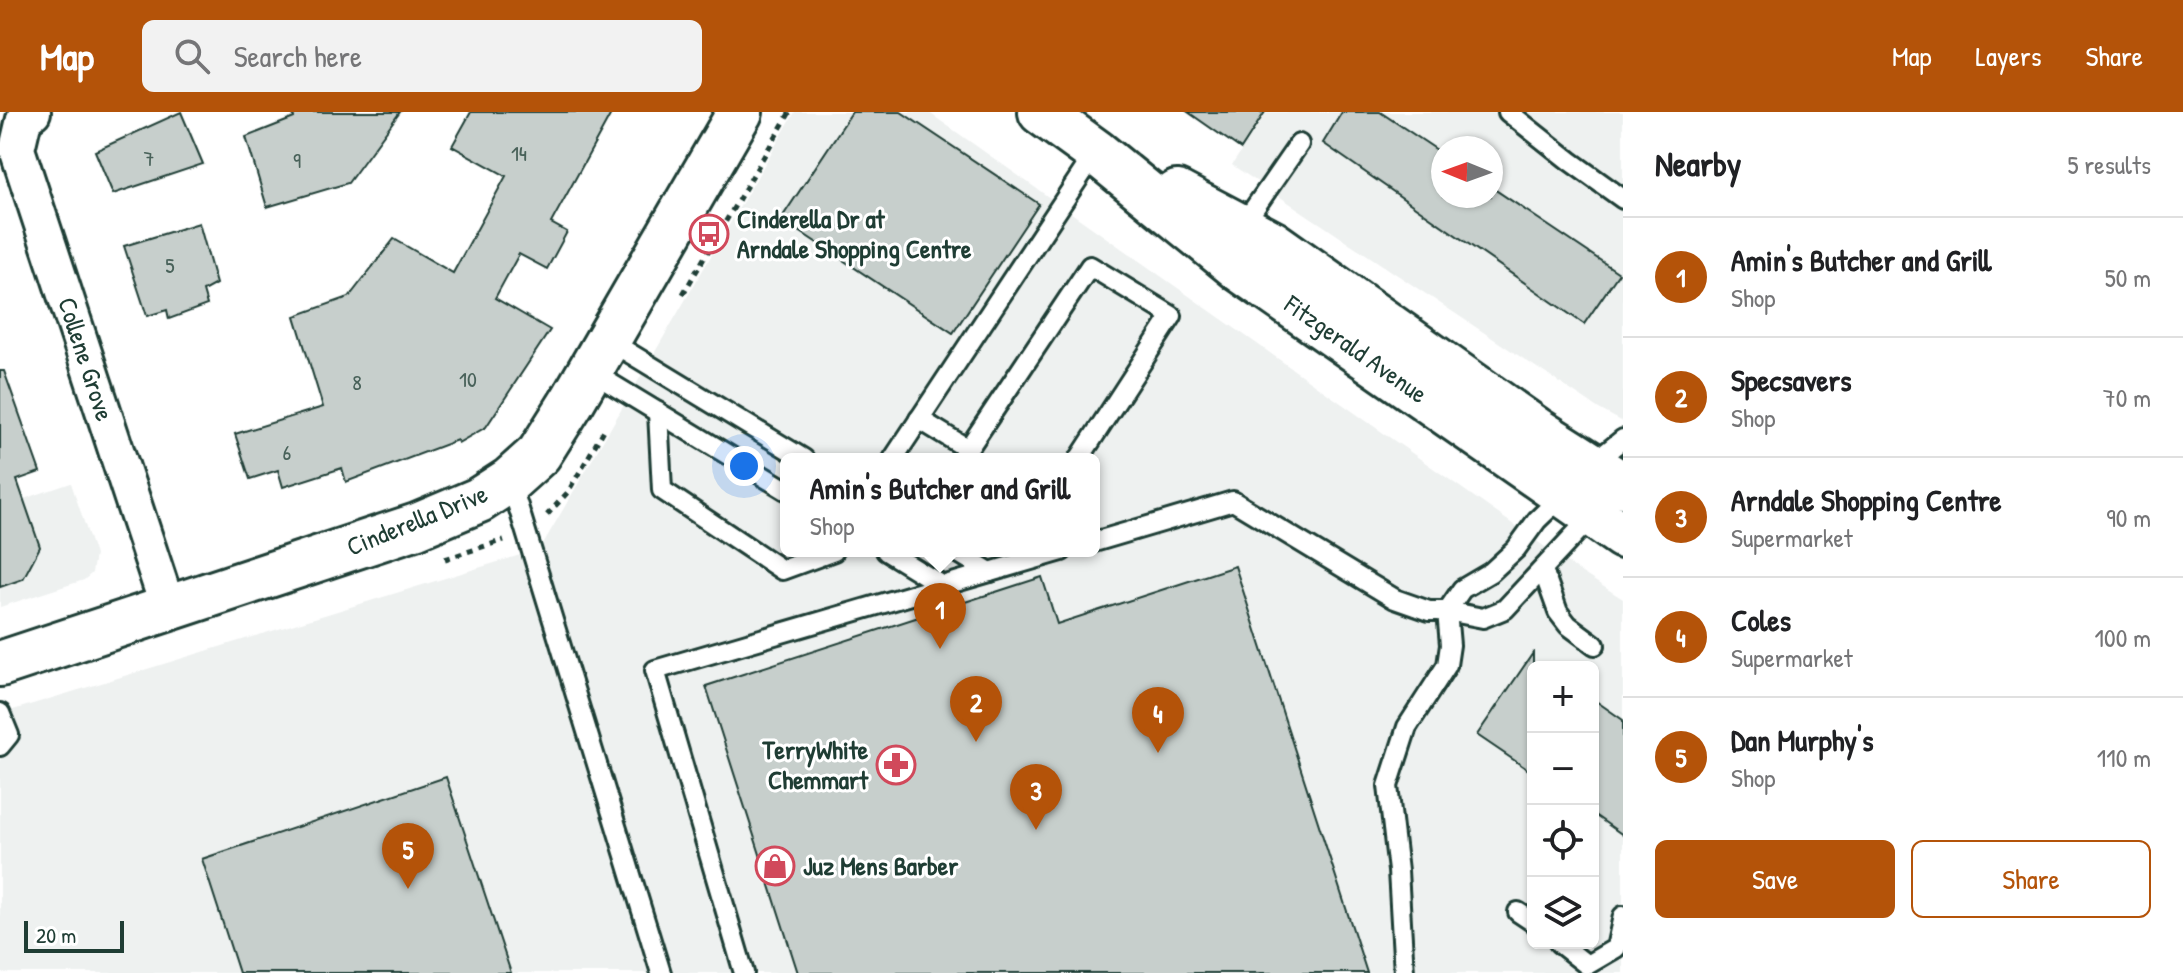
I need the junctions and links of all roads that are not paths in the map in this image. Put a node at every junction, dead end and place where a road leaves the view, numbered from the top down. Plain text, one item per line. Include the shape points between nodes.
1 (33, 112) edge
2 (740, 112) edge
3 (1041, 112) edge
4 (1508, 112) edge
5 (1299, 144) dead end
6 (1096, 152) junction
7 (1623, 199) edge
8 (1232, 240) junction
9 (599, 356) junction
10 (658, 412) junction
11 (919, 419) junction
12 (792, 453) edge
13 (897, 453) edge
14 (1083, 453) edge
15 (510, 480) junction
16 (780, 486) edge
17 (1601, 490) edge
18 (1100, 540) edge
19 (819, 557) edge
20 (896, 557) edge
21 (965, 557) edge
22 (1037, 557) edge
23 (1543, 570) junction
24 (990, 572) junction
25 (943, 586) junction
26 (168, 608) junction
27 (1447, 611) junction
28 (1595, 645) dead end
29 (0, 664) edge
30 (0, 713) edge
31 (0, 746) edge
32 (1623, 916) edge
33 (1567, 949) edge
34 (661, 973) edge
35 (744, 973) edge
36 (1404, 973) edge

1 - 26 street, Collene Grove via 24,119 17,149
2 - 9 street, Cinderella Drive
3 - 6 street, Fitzgerald Avenue
4 - 7 lane
5 - 8 lane
6 - 8 street, Fitzgerald Avenue
6 - 11 lane
8 - 17 street, Fitzgerald Avenue via 1241,270
9 - 10 lane
9 - 12 lane
9 - 15 street, Cinderella Drive via 539,454
10 - 16 lane
10 - 19 lane via 662,490 782,570
11 - 13 lane
11 - 14 lane via 968,449 1090,266 1172,316
15 - 26 street, Cinderella Drive via 479,500 417,526
15 - 34 lane
17 - 23 lane
17 - 27 lane via 1537,520 1516,549 1462,589
18 - 27 lane via 1233,501 1395,599 1429,611
20 - 25 lane
21 - 24 lane
22 - 24 lane
23 - 27 lane via 1495,614 1483,618
23 - 28 lane via 1558,612
24 - 25 lane
25 - 35 lane via 655,670
26 - 29 street, Cinderella Drive
27 - 36 lane via 1447,665 1407,727 1388,786
30 - 31 lane via 9,735
32 - 33 lane via 1616,948 1587,965

